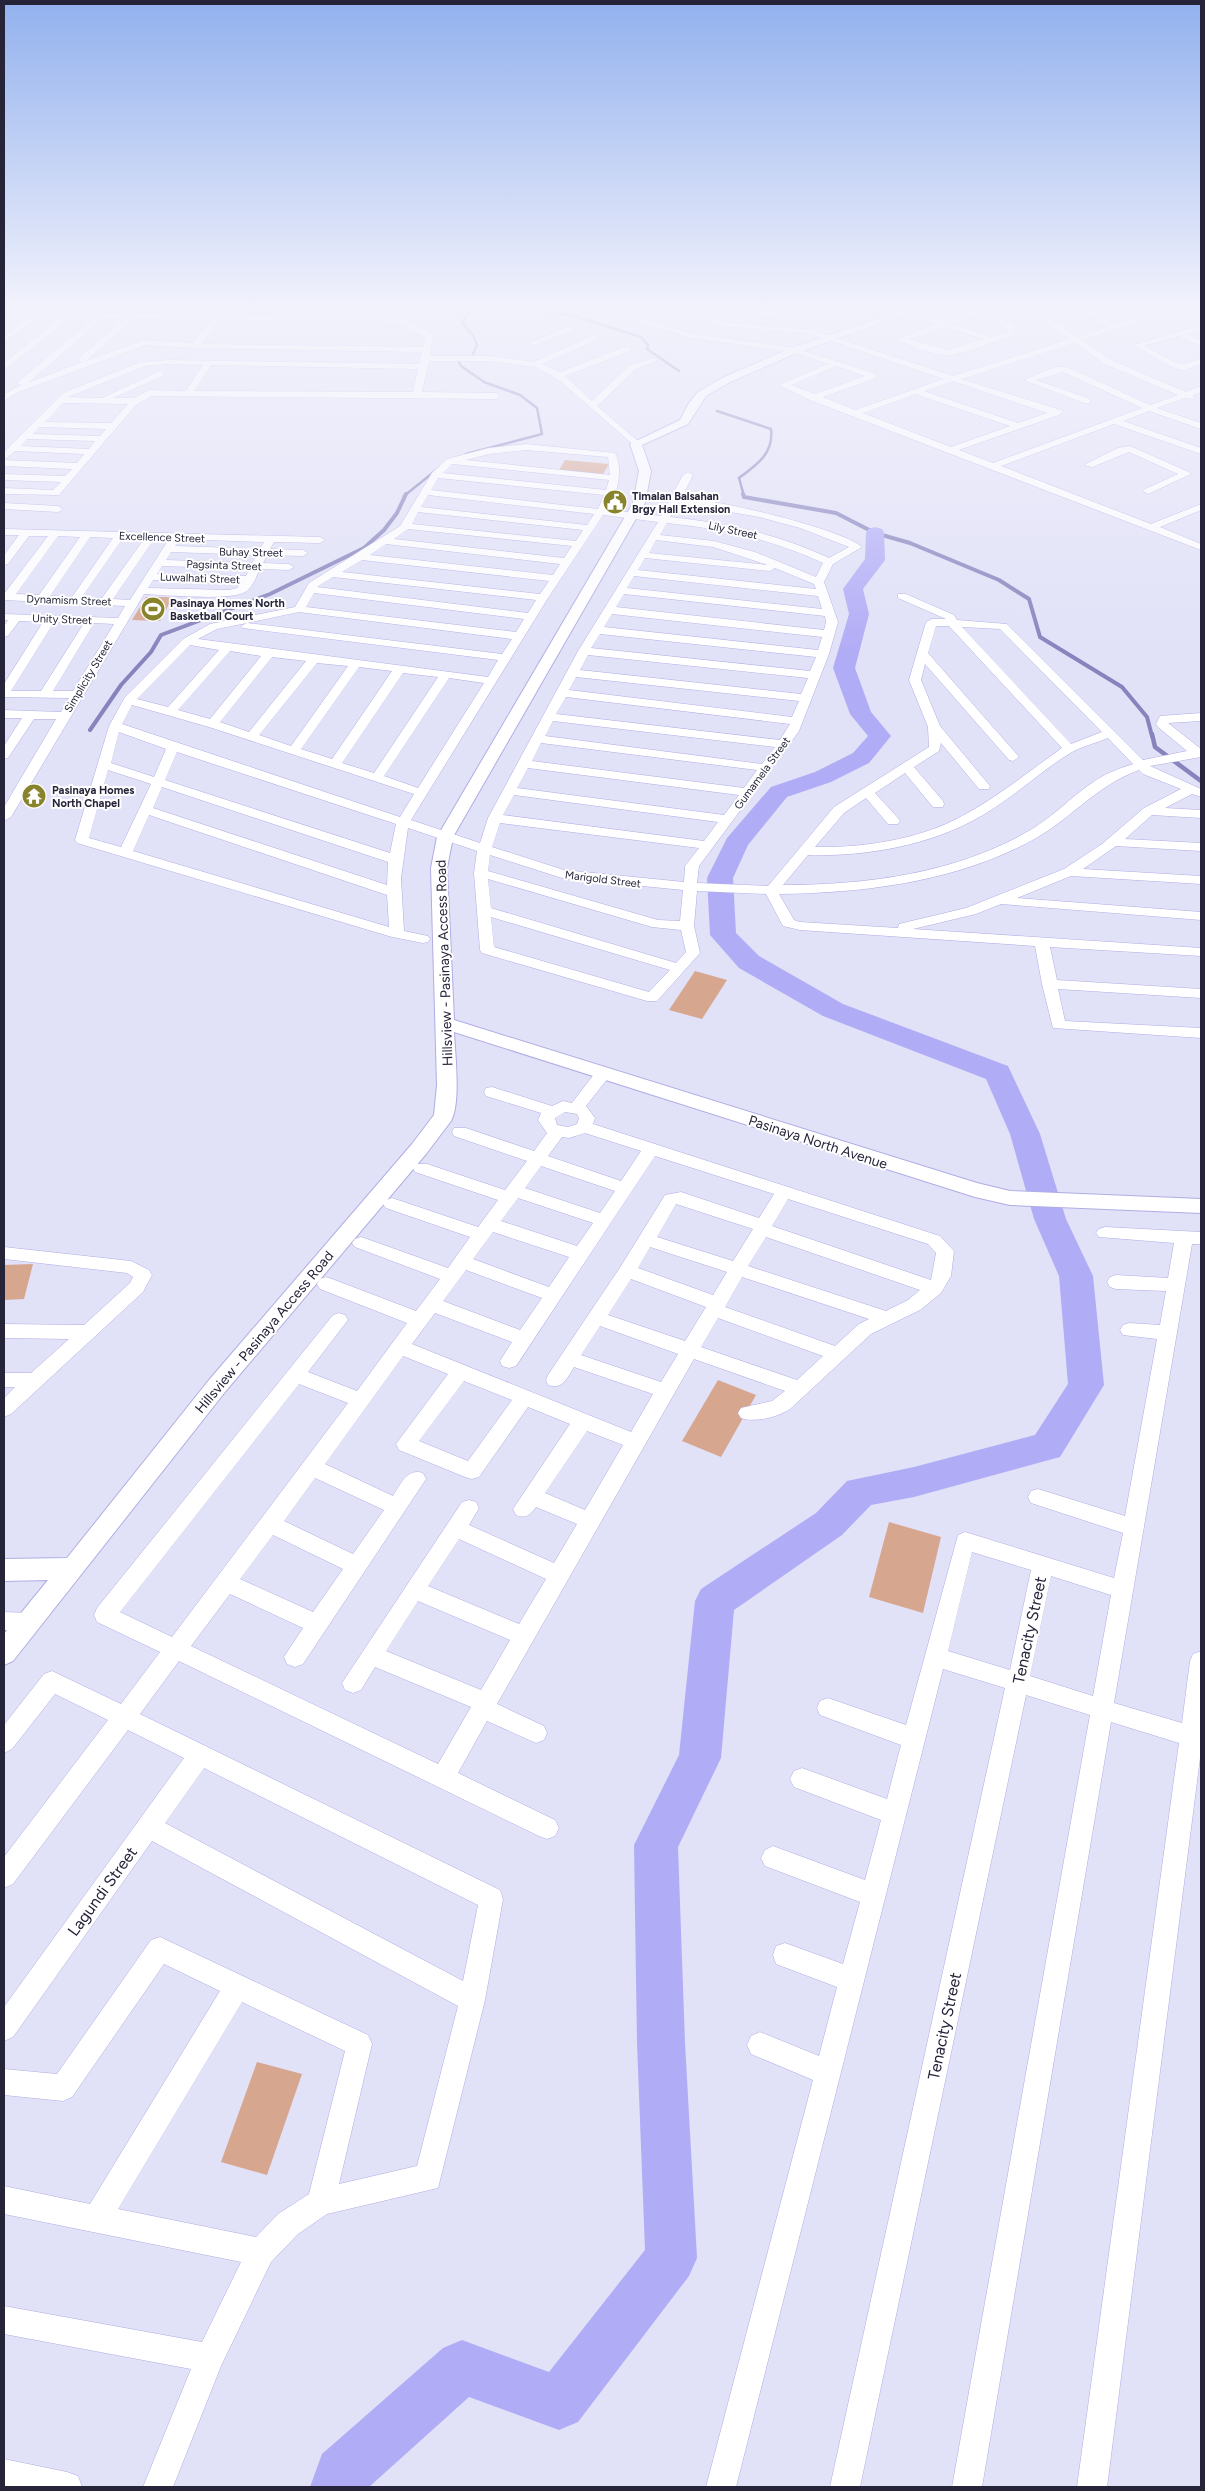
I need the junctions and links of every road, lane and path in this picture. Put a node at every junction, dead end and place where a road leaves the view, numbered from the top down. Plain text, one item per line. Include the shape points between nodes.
1 (43, 420) edge
2 (115, 420) edge
3 (608, 420) edge
4 (685, 420) edge
5 (873, 420) edge
6 (1002, 420) edge
7 (1035, 420) edge
8 (1122, 420) edge
9 (1184, 420) edge
10 (1117, 422) junction
11 (38, 424) junction
12 (113, 426) junction
13 (1019, 426) junction
14 (1201, 426) edge
15 (26, 436) junction
16 (102, 438) junction
17 (636, 444) junction
18 (1189, 447) junction
19 (13, 448) junction
20 (951, 450) junction
21 (1201, 451) edge
22 (90, 452) junction
23 (4, 457) edge
24 (1156, 460) junction
25 (450, 461) junction
26 (4, 463) edge
27 (471, 463) junction
28 (1089, 465) dead end
29 (79, 466) junction
30 (993, 466) junction
31 (556, 472) junction
32 (435, 475) junction
33 (688, 475) dead end
34 (4, 478) edge
35 (614, 478) junction
36 (67, 479) junction
37 (4, 491) edge
38 (1148, 491) dead end
39 (425, 492) junction
40 (56, 493) junction
41 (610, 493) junction
42 (674, 502) junction
43 (4, 506) edge
44 (1201, 507) edge
45 (44, 508) junction
46 (602, 508) junction
47 (58, 509) dead end
48 (415, 509) junction
49 (634, 513) junction
50 (667, 516) junction
51 (406, 526) junction
52 (1152, 527) junction
53 (590, 528) junction
54 (4, 532) edge
55 (26, 533) junction
56 (55, 534) junction
57 (86, 534) junction
58 (119, 536) junction
59 (150, 536) junction
60 (176, 537) junction
61 (654, 537) junction
62 (270, 540) junction
63 (320, 540) dead end
64 (386, 541) junction
65 (579, 544) junction
66 (1201, 547) edge
67 (168, 550) junction
68 (263, 552) junction
69 (303, 553) dead end
70 (643, 555) junction
71 (360, 557) junction
72 (4, 562) edge
73 (568, 562) junction
74 (830, 562) junction
75 (160, 563) junction
76 (256, 566) junction
77 (289, 567) dead end
78 (789, 570) junction
79 (632, 573) junction
80 (332, 574) junction
81 (151, 576) junction
82 (249, 579) junction
83 (557, 579) junction
84 (821, 588) junction
85 (309, 590) junction
86 (142, 591) junction
87 (621, 591) junction
88 (902, 596) dead end
89 (6, 597) edge
90 (543, 598) junction
91 (42, 599) junction
92 (75, 600) junction
93 (106, 601) junction
94 (134, 603) junction
95 (299, 609) junction
96 (609, 610) junction
97 (829, 613) junction
98 (4, 617) edge
99 (16, 617) junction
100 (531, 617) junction
101 (52, 618) junction
102 (91, 620) junction
103 (121, 621) junction
104 (227, 623) junction
105 (954, 624) junction
106 (597, 630) junction
107 (4, 634) edge
108 (829, 634) junction
109 (520, 636) junction
110 (187, 641) junction
111 (227, 648) junction
112 (584, 651) junction
113 (269, 653) junction
114 (922, 653) junction
115 (823, 654) junction
116 (506, 658) junction
117 (314, 659) junction
118 (356, 663) junction
119 (400, 668) junction
120 (573, 673) junction
121 (446, 674) junction
122 (815, 675) junction
123 (490, 681) junction
124 (4, 693) edge
125 (562, 693) junction
126 (46, 694) junction
127 (77, 695) junction
128 (806, 698) junction
129 (129, 700) junction
130 (171, 711) junction
131 (4, 714) edge
132 (30, 715) junction
133 (65, 716) junction
134 (549, 717) junction
135 (1201, 717) edge
136 (796, 721) junction
137 (213, 724) junction
138 (115, 726) junction
139 (934, 727) junction
140 (1108, 734) junction
141 (251, 737) junction
142 (537, 739) junction
143 (783, 744) junction
144 (173, 747) junction
145 (1069, 749) junction
146 (293, 751) junction
147 (1197, 754) edge
148 (4, 755) edge
149 (1013, 757) dead end
150 (335, 764) junction
151 (524, 764) junction
152 (1142, 764) junction
153 (104, 765) junction
154 (906, 766) junction
155 (767, 768) junction
156 (377, 778) junction
157 (158, 782) junction
158 (984, 786) dead end
159 (510, 791) junction
160 (1196, 791) edge
161 (748, 792) junction
162 (867, 792) junction
163 (422, 793) junction
164 (938, 804) dead end
165 (146, 810) junction
166 (1149, 810) junction
167 (5, 811) edge
168 (1201, 814) edge
169 (496, 818) junction
170 (728, 819) junction
171 (893, 821) dead end
172 (403, 822) junction
173 (445, 837) junction
174 (1113, 842) junction
175 (708, 845) junction
176 (1201, 847) edge
177 (484, 850) junction
178 (805, 851) junction
179 (125, 854) junction
180 (394, 859) junction
181 (1069, 872) junction
182 (481, 873) junction
183 (1201, 880) edge
184 (691, 887) junction
185 (771, 891) junction
186 (393, 892) junction
187 (997, 900) junction
188 (484, 910) junction
189 (1201, 916) edge
190 (687, 926) junction
191 (884, 932) junction
192 (397, 934) junction
193 (423, 938) dead end
194 (1042, 942) junction
195 (1201, 952) edge
196 (679, 968) junction
197 (1049, 984) junction
198 (1201, 993) edge
199 (445, 1023) junction
200 (1201, 1033) edge
201 (604, 1073) junction
202 (492, 1092) dead end
203 (576, 1108) junction
204 (551, 1111) junction
205 (584, 1127) junction
206 (460, 1132) dead end
207 (557, 1132) junction
208 (652, 1148) junction
209 (538, 1159) junction
210 (421, 1168) dead end
211 (625, 1188) junction
212 (784, 1191) junction
213 (512, 1195) junction
214 (392, 1204) dead end
215 (1201, 1206) edge
216 (603, 1220) junction
217 (763, 1228) junction
218 (486, 1230) junction
219 (1104, 1234) dead end
220 (1193, 1238) edge
221 (647, 1240) junction
222 (361, 1243) dead end
223 (4, 1253) edge
224 (580, 1254) junction
225 (457, 1269) junction
226 (737, 1270) junction
227 (627, 1271) junction
228 (1116, 1282) dead end
229 (326, 1284) dead end
230 (1176, 1285) junction
231 (934, 1288) junction
232 (553, 1295) junction
233 (431, 1304) junction
234 (715, 1307) junction
235 (596, 1318) junction
236 (885, 1318) junction
237 (338, 1320) dead end
238 (419, 1320) junction
239 (1129, 1330) dead end
240 (4, 1331) edge
241 (88, 1332) junction
242 (1168, 1333) junction
243 (524, 1339) junction
244 (399, 1348) junction
245 (690, 1350) junction
246 (838, 1354) junction
247 (569, 1358) junction
248 (509, 1361) dead end
249 (460, 1372) junction
250 (296, 1375) junction
251 (4, 1380) edge
252 (35, 1380) junction
253 (555, 1380) dead end
254 (800, 1388) junction
255 (666, 1391) junction
256 (524, 1398) junction
257 (360, 1400) junction
258 (4, 1409) edge
259 (748, 1413) dead end
260 (583, 1421) junction
261 (636, 1442) junction
262 (311, 1467) junction
263 (416, 1479) dead end
264 (1038, 1497) dead end
265 (397, 1507) junction
266 (469, 1508) dead end
267 (590, 1521) junction
268 (270, 1524) junction
269 (455, 1528) junction
270 (1134, 1528) junction
271 (1043, 1565) junction
272 (357, 1566) junction
273 (73, 1569) junction
274 (4, 1570) edge
275 (559, 1575) junction
276 (225, 1582) junction
277 (414, 1590) junction
278 (1124, 1590) junction
279 (4, 1621) edge
280 (29, 1622) junction
281 (317, 1624) junction
282 (524, 1636) junction
283 (5, 1649) edge
284 (176, 1649) junction
285 (371, 1655) junction
286 (295, 1657) dead end
287 (937, 1657) junction
288 (1201, 1661) edge
289 (352, 1683) dead end
290 (1018, 1683) junction
291 (485, 1706) junction
292 (828, 1708) dead end
293 (1103, 1710) junction
294 (125, 1718) junction
295 (536, 1733) dead end
296 (916, 1739) junction
297 (1196, 1739) edge
298 (4, 1742) edge
299 (200, 1755) junction
300 (443, 1777) junction
301 (802, 1779) dead end
302 (896, 1814) junction
303 (148, 1826) junction
304 (547, 1828) dead end
305 (773, 1858) dead end
306 (4, 1876) edge
307 (874, 1896) junction
308 (785, 1955) dead end
309 (853, 1980) junction
310 (237, 1987) junction
311 (472, 2000) junction
312 (4, 2028) edge
313 (760, 2045) dead end
314 (829, 2073) junction
315 (4, 2082) edge
316 (4, 2200) edge
317 (321, 2202) junction
318 (96, 2219) junction
319 (261, 2252) junction
320 (4, 2320) edge
321 (210, 2358) junction
322 (4, 2474) edge
323 (57, 2486) edge
324 (158, 2487) edge
325 (721, 2487) edge
326 (845, 2487) edge
327 (967, 2487) edge
328 (1092, 2487) edge

1 - 11 street
2 - 12 street
3 - 17 street
4 - 17 street via 662,435
5 - 20 street
6 - 13 street
7 - 13 street
8 - 10 street
9 - 14 street
10 - 18 street
10 - 30 street
11 - 12 street
11 - 15 street
12 - 16 street
13 - 20 street
15 - 16 street
15 - 19 street
16 - 22 street
17 - 49 street, Hillsview - Pasinaya Access Road via 645,471 642,495
18 - 21 street
18 - 24 street
19 - 22 street
19 - 23 street
20 - 30 street
22 - 29 street
24 - 28 street via 1126,449
24 - 38 street via 1186,474
25 - 27 street
25 - 32 street
25 - 35 street via 510,448 569,450 612,455 616,466
26 - 29 street
27 - 31 street
27 - 31 street via 484,456 508,452
29 - 36 street
30 - 52 street
31 - 35 street
32 - 39 street
32 - 41 street
33 - 42 street
34 - 36 street
35 - 41 street
36 - 40 street
37 - 40 street
39 - 46 street, Lily Street
39 - 48 street
40 - 45 street
41 - 46 street
42 - 50 street
42 - 74 street via 760,514 857,546
43 - 45 street
44 - 52 street
45 - 47 street
46 - 49 street, Lily Street
46 - 53 street
48 - 51 street
48 - 53 street
49 - 50 street, Lily Street
49 - 173 street, Hillsview - Pasinaya Access Road
50 - 61 street
50 - 74 street, Lily Street via 756,534 793,545
51 - 64 street
51 - 65 street
52 - 66 street
53 - 65 street
54 - 55 street, Excellence Street
55 - 56 street, Excellence Street
55 - 72 street
56 - 57 street, Excellence Street
56 - 89 street
57 - 58 street, Excellence Street
57 - 91 street
58 - 59 street, Excellence Street
58 - 92 street
59 - 60 street, Excellence Street
59 - 93 street
60 - 62 street, Excellence Street
60 - 67 street, Simplicity Street
61 - 70 street
61 - 78 street via 714,544 751,554
62 - 63 street, Excellence Street
62 - 68 street
64 - 71 street
64 - 73 street
65 - 73 street
67 - 68 street, Buhay Street
67 - 75 street, Simplicity Street
68 - 69 street, Buhay Street
68 - 76 street
70 - 78 street
70 - 79 street
71 - 80 street
71 - 83 street
73 - 83 street
74 - 84 street
75 - 76 street, Pagsinta Street
75 - 81 street, Simplicity Street
76 - 77 street, Pagsinta Street
76 - 82 street
78 - 84 street
79 - 84 street
79 - 87 street
80 - 85 street
80 - 90 street
81 - 82 street, Luwalhati Street
81 - 86 street, Simplicity Street
82 - 86 street via 240,591 229,593
83 - 90 street
84 - 97 street, Gumamela Street
85 - 95 street
85 - 100 street
86 - 94 street, Simplicity Street
87 - 96 street
87 - 97 street
88 - 105 street via 950,617
89 - 91 street, Dynamism Street
90 - 100 street
91 - 92 street, Dynamism Street
92 - 93 street, Dynamism Street
93 - 94 street, Dynamism Street
94 - 103 street, Simplicity Street
95 - 104 street
95 - 109 street
96 - 106 street
96 - 108 street
97 - 108 street, Gumamela Street via 832,622
98 - 99 street, Unity Street
99 - 101 street, Unity Street
99 - 107 street
100 - 109 street
101 - 102 street, Unity Street
101 - 124 street
102 - 103 street, Unity Street
102 - 126 street
103 - 127 street, Simplicity Street
104 - 110 street via 214,626
104 - 116 street
105 - 114 street via 932,622
105 - 140 street via 1003,626
105 - 145 street
106 - 112 street
106 - 115 street
108 - 115 street, Gumamela Street
109 - 116 street
110 - 111 street
110 - 129 street
111 - 113 street
111 - 130 street
112 - 120 street
112 - 122 street
113 - 117 street
113 - 137 street
114 - 139 street via 915,680
114 - 149 street
115 - 122 street, Gumamela Street
116 - 123 street
117 - 118 street
117 - 141 street
118 - 119 street
118 - 146 street
119 - 121 street
119 - 150 street
120 - 125 street
120 - 128 street
121 - 123 street
121 - 156 street
122 - 128 street, Gumamela Street
123 - 163 street
124 - 126 street
125 - 134 street
125 - 136 street
126 - 127 street
127 - 133 street, Simplicity Street
128 - 136 street, Gumamela Street
129 - 130 street
129 - 138 street
130 - 137 street
131 - 132 street
132 - 133 street
132 - 148 street
133 - 167 street, Simplicity Street
134 - 142 street
134 - 143 street
135 - 147 street via 1164,719 1162,724
136 - 143 street, Gumamela Street
137 - 141 street
138 - 144 street, Marigold Street
138 - 153 street
139 - 154 street via 935,748
139 - 158 street
140 - 145 street
140 - 152 street
141 - 146 street
142 - 151 street
142 - 155 street
143 - 155 street, Gumamela Street
144 - 157 street
144 - 172 street, Marigold Street
145 - 178 street via 985,808 950,827 908,840 844,852
146 - 150 street
147 - 152 street, Marigold Street
150 - 156 street
151 - 159 street
151 - 161 street
152 - 160 street via 1147,771
152 - 185 street, Marigold Street via 1103,781 1046,826 1008,847 962,865 908,879 850,888
153 - 157 street
153 - 179 street via 82,840
154 - 162 street
154 - 164 street
155 - 161 street, Gumamela Street
156 - 163 street
157 - 165 street
157 - 180 street
159 - 169 street
159 - 170 street
160 - 166 street
161 - 170 street, Gumamela Street
162 - 171 street
162 - 178 street via 839,810
163 - 172 street
165 - 179 street
165 - 186 street
166 - 168 street
166 - 174 street
169 - 175 street
169 - 177 street
170 - 175 street, Gumamela Street
172 - 173 street, Marigold Street
172 - 180 street
173 - 177 street, Marigold Street
173 - 199 street, Hillsview - Pasinaya Access Road via 440,868
174 - 176 street
174 - 181 street
175 - 184 street, Gumamela Street via 692,866
177 - 182 street
177 - 184 street, Marigold Street via 562,874 594,880
178 - 185 street
179 - 192 street
180 - 186 street
181 - 183 street
181 - 187 street
182 - 188 street
182 - 190 street via 657,924
184 - 185 street, Marigold Street
184 - 190 street, Gumamela Street
185 - 191 street via 788,923
186 - 192 street
187 - 189 street
187 - 191 street via 970,911
188 - 196 street
188 - 196 street, Gumamela Street via 487,950 652,998
190 - 196 street, Gumamela Street via 693,953
191 - 194 street
192 - 193 street
194 - 195 street
194 - 197 street
197 - 198 street
197 - 200 street via 1058,1025
199 - 201 street, Pasinaya North Avenue
199 - 273 street, Hillsview - Pasinaya Access Road via 448,1085 441,1122 217,1386
201 - 203 street
201 - 215 street, Pasinaya North Avenue via 939,1180 1010,1198
202 - 204 street
203 - 204 street via 563,1106
203 - 205 street via 585,1114 587,1123
204 - 207 street via 546,1120
205 - 207 street via 569,1133
205 - 208 street
206 - 209 street
207 - 209 street
208 - 211 street
208 - 212 street
209 - 211 street
209 - 213 street
210 - 213 street
211 - 216 street
212 - 217 street
212 - 231 street via 934,1240 945,1250 942,1276
213 - 216 street
213 - 218 street
214 - 218 street
216 - 224 street
217 - 221 street via 676,1198 671,1199
217 - 226 street
217 - 231 street
218 - 224 street
218 - 225 street
219 - 220 street
220 - 230 street
221 - 226 street
221 - 227 street
222 - 225 street
223 - 241 street via 138,1270 143,1275 137,1287
224 - 232 street
225 - 232 street
225 - 233 street
226 - 234 street
226 - 236 street
227 - 234 street
227 - 235 street
228 - 230 street
229 - 238 street
230 - 242 street
231 - 236 street via 914,1305
232 - 243 street
233 - 238 street
233 - 243 street
234 - 245 street
234 - 246 street
235 - 245 street
235 - 247 street
236 - 246 street via 865,1329
237 - 250 street
238 - 244 street
239 - 242 street
240 - 241 street
241 - 252 street
242 - 270 street
243 - 248 street
244 - 249 street
244 - 257 street
245 - 254 street
245 - 255 street
246 - 254 street
247 - 253 street
247 - 255 street
249 - 256 street
249 - 256 street via 406,1444 472,1472
250 - 257 street
250 - 284 street via 105,1615
251 - 252 street
252 - 258 street
254 - 259 street via 777,1408
255 - 261 street
256 - 260 street
257 - 262 street
260 - 261 street
260 - 267 street via 528,1503
261 - 267 street
262 - 265 street
262 - 268 street
263 - 265 street
264 - 270 street
265 - 272 street
266 - 269 street
267 - 275 street
268 - 272 street
268 - 276 street
269 - 275 street
269 - 277 street
270 - 278 street
271 - 278 street
271 - 287 street via 965,1541
271 - 290 street, Tenacity Street
272 - 281 street
273 - 274 street
273 - 280 street, Hillsview - Pasinaya Access Road
275 - 282 street
276 - 281 street
276 - 284 street
277 - 282 street
277 - 285 street
278 - 293 street
279 - 280 street
280 - 283 street, Hillsview - Pasinaya Access Road
281 - 286 street
282 - 291 street
284 - 294 street
284 - 300 street
285 - 289 street
285 - 291 street
287 - 290 street
287 - 296 street
288 - 297 street
290 - 293 street
290 - 326 street, Tenacity Street
291 - 295 street
291 - 300 street
292 - 296 street
293 - 297 street
293 - 327 street
294 - 298 street via 52,1681
294 - 299 street
294 - 306 street
296 - 302 street
297 - 328 street
299 - 303 street, Lagundi Street
299 - 311 street via 492,1899
300 - 304 street
301 - 302 street
302 - 307 street
303 - 311 street
303 - 312 street, Lagundi Street
305 - 307 street
307 - 309 street
308 - 309 street
309 - 314 street
310 - 315 street via 160,1949 63,2088
310 - 317 street via 359,2044
310 - 318 street
311 - 317 street via 428,2178
313 - 314 street
314 - 325 street
316 - 318 street
317 - 319 street via 288,2224
318 - 319 street
319 - 321 street
320 - 321 street
321 - 324 street
322 - 323 street

